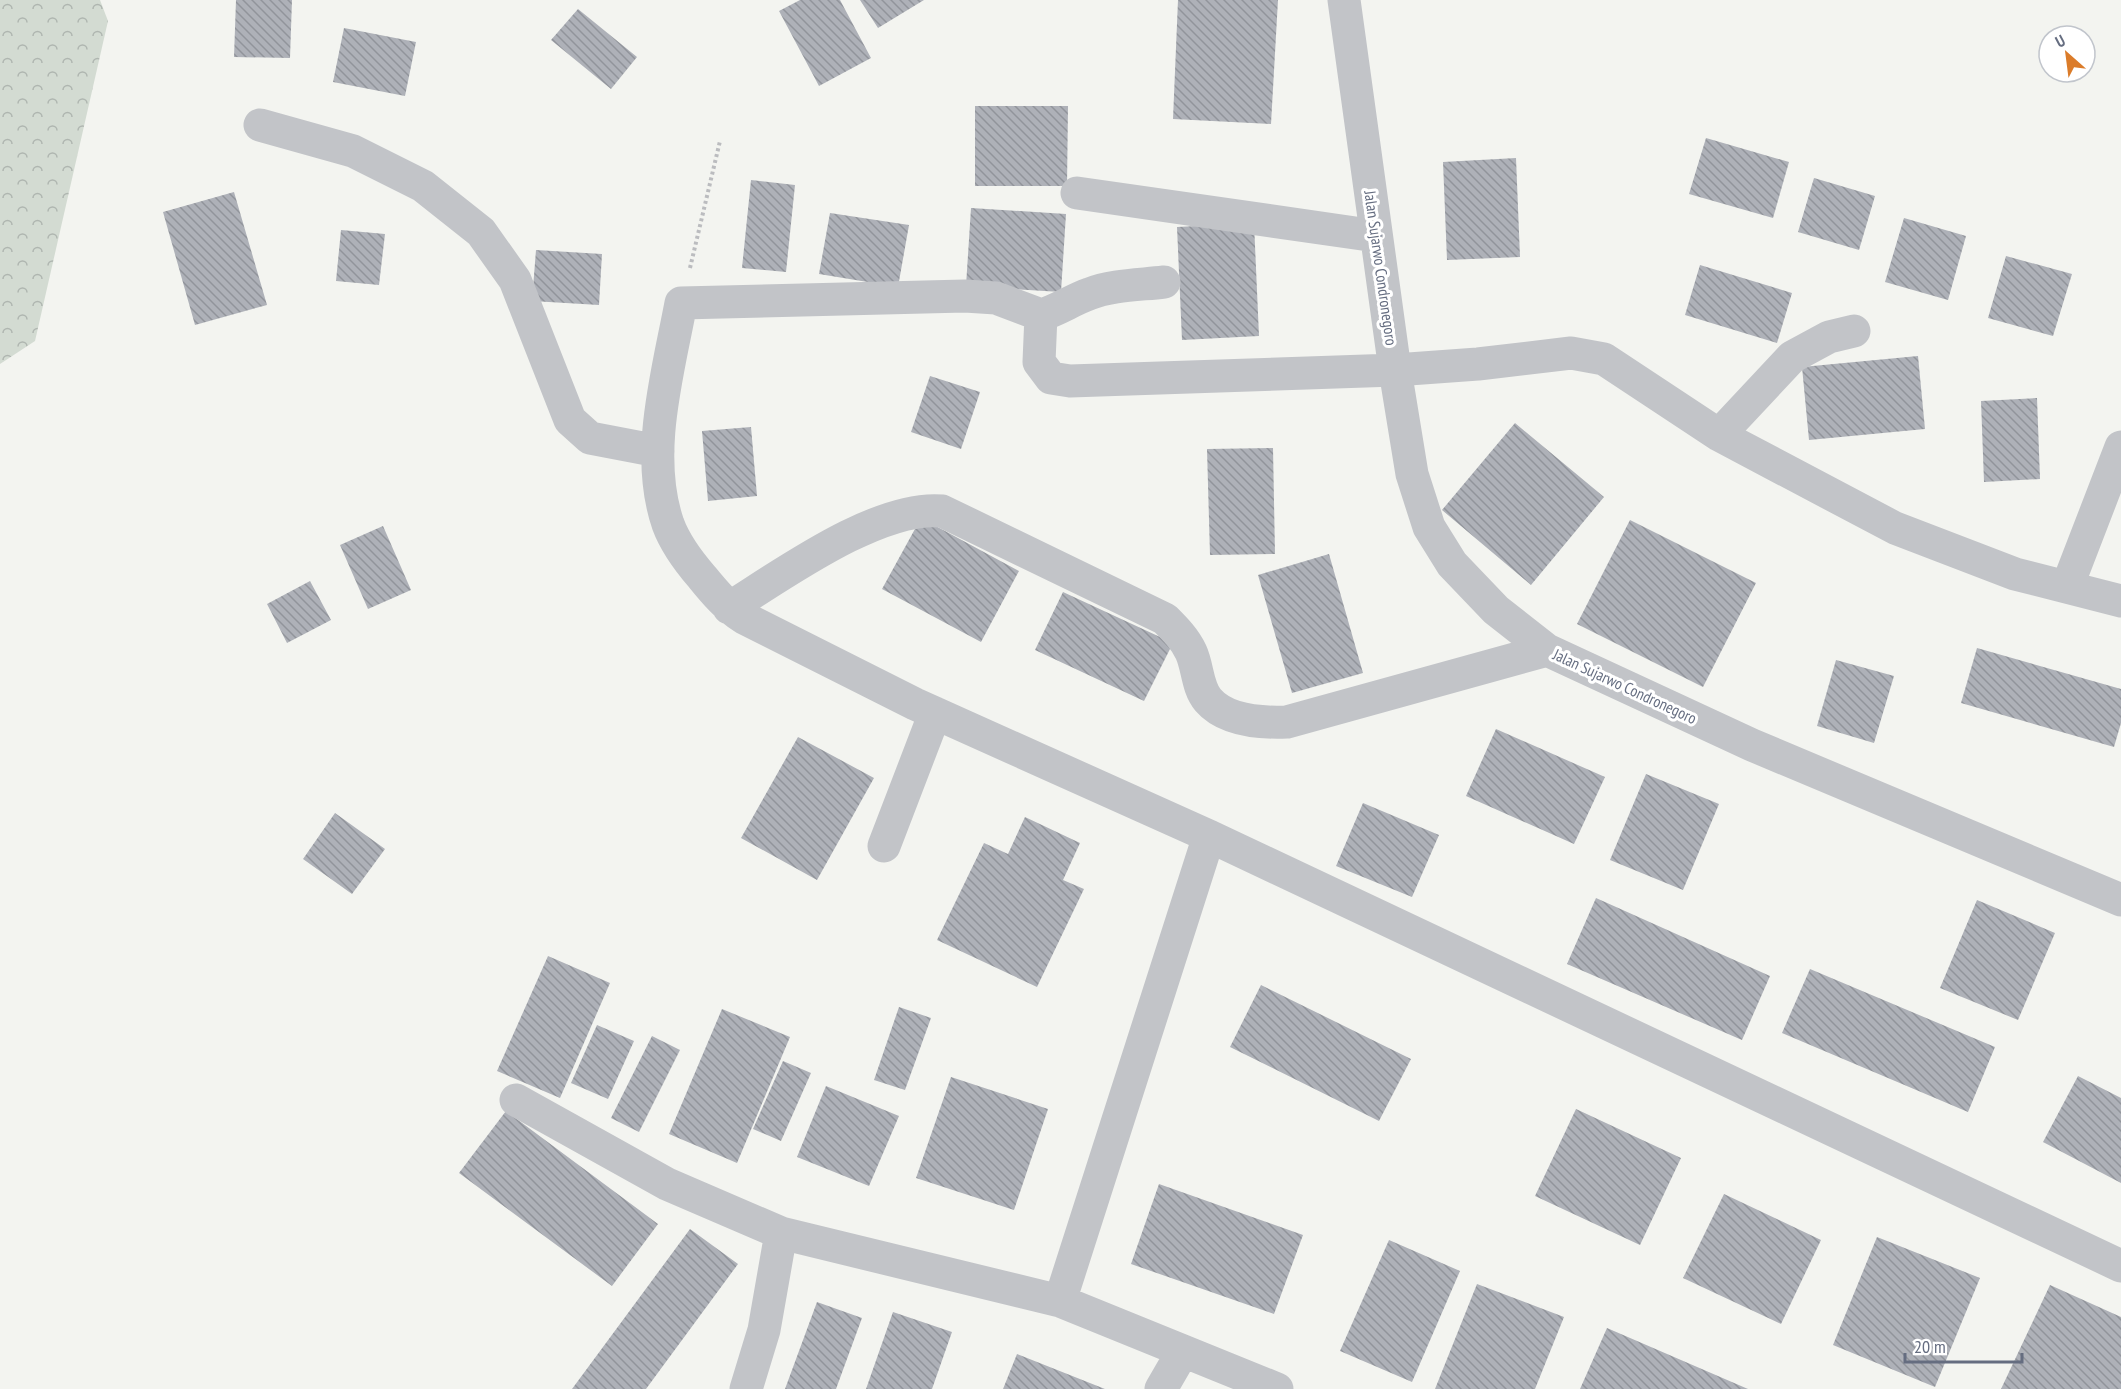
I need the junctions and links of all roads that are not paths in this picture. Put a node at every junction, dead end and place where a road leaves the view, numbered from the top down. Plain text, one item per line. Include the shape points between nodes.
1 (1344, 0) edge
2 (260, 125) dead end
3 (1077, 193) dead end
4 (1376, 236) junction
5 (1164, 282) dead end
6 (1041, 315) junction
7 (1854, 332) dead end
8 (1395, 370) junction
9 (1719, 435) junction
10 (2121, 447) edge
11 (658, 451) junction
12 (2067, 587) junction
13 (2121, 601) edge
14 (729, 608) junction
15 (1547, 650) junction
16 (935, 713) junction
17 (1209, 836) junction
18 (884, 846) dead end
19 (2121, 900) edge
20 (516, 1100) dead end
21 (781, 1233) junction
22 (2121, 1266) edge
23 (1060, 1301) junction
24 (1183, 1351) junction
25 (746, 1389) edge
26 (1161, 1389) edge
27 (1277, 1389) edge

1 - 4 street, Jalan Sujarwo Condronegoro
2 - 11 street via 363,156 423,186 481,232 515,280 570,420 591,438
3 - 4 street
4 - 8 street, Jalan Sujarwo Condronegoro
5 - 6 street via 1088,294
6 - 8 street via 1039,362 1052,378 1070,381
6 - 11 street via 996,298 965,296 681,303
7 - 9 street via 1830,337 1792,357
8 - 9 street via 1571,353 1604,359
8 - 15 street, Jalan Sujarwo Condronegoro via 1412,474 1429,527 1452,564 1496,610
9 - 12 street via 1894,528 2015,574
10 - 12 street
11 - 14 street via 668,525 688,561
12 - 13 street
14 - 15 street via 862,530 928,510 942,511 1165,620 1192,653 1209,701 1235,717 1260,723 1287,722
14 - 16 street
15 - 19 street, Jalan Sujarwo Condronegoro via 1752,745
16 - 17 street
16 - 18 street
17 - 22 street
17 - 23 street
20 - 21 street via 667,1184
21 - 23 street
21 - 25 street via 764,1330
23 - 24 street
24 - 26 street
24 - 27 street

